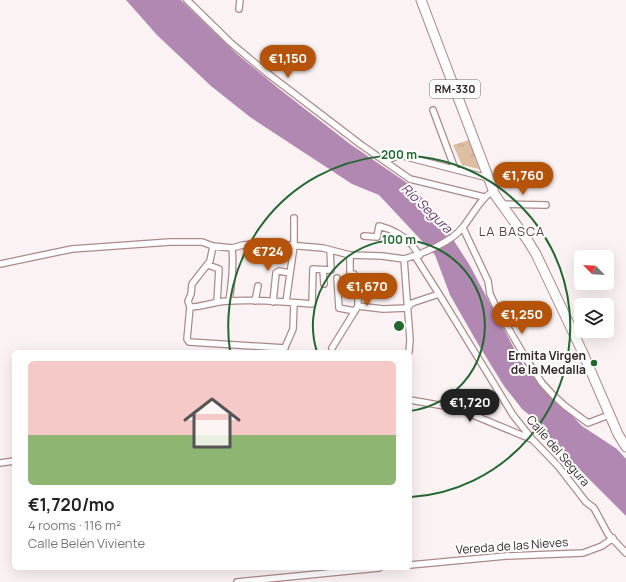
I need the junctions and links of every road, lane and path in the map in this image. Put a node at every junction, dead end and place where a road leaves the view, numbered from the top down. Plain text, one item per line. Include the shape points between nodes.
1 (188, 0) edge
2 (240, 0) edge
3 (421, 0) edge
4 (239, 9) dead end
5 (433, 110) dead end
6 (386, 161) junction
7 (455, 169) junction
8 (488, 178) junction
9 (493, 191) junction
10 (484, 197) junction
11 (500, 204) junction
12 (546, 205) dead end
13 (294, 218) dead end
14 (463, 228) junction
15 (364, 236) dead end
16 (213, 246) junction
17 (294, 246) junction
18 (232, 248) junction
19 (330, 250) junction
20 (350, 255) junction
21 (417, 256) junction
22 (404, 259) junction
23 (0, 264) edge
24 (208, 265) junction
25 (323, 270) junction
26 (290, 273) junction
27 (337, 278) dead end
28 (324, 284) dead end
29 (258, 286) dead end
30 (439, 294) junction
31 (229, 300) junction
32 (255, 301) junction
33 (217, 302) junction
34 (273, 302) junction
35 (286, 302) junction
36 (294, 303) junction
37 (190, 307) junction
38 (407, 308) junction
39 (357, 309) junction
40 (332, 348) dead end
41 (284, 350) edge
42 (409, 350) edge
43 (412, 400) edge
44 (610, 415) junction
45 (532, 439) junction
46 (626, 447) edge
47 (12, 461) edge
48 (0, 463) edge
49 (613, 538) junction
50 (626, 553) edge
51 (412, 565) edge
52 (359, 570) edge
53 (237, 582) edge

1 - 6 street via 231,43 267,73
2 - 4 street
3 - 8 main road, RM-330
5 - 7 street
6 - 7 street via 399,155
6 - 10 street via 410,179
7 - 8 street
8 - 9 main road, RM-330
9 - 10 street
9 - 11 main road, RM-330
10 - 14 street
11 - 12 street
11 - 44 main road, RM-330 via 536,254
13 - 17 street
14 - 21 street via 428,252
14 - 44 street via 488,281 490,294 497,309 542,384 588,424
15 - 21 street, Calle del Segura via 378,236 378,226 390,228 401,236
16 - 18 street
16 - 23 street via 202,242 170,242 72,249
16 - 24 street
17 - 18 street via 264,243
17 - 19 street
17 - 26 street
18 - 31 street via 233,276
19 - 20 street
19 - 25 street via 331,270
20 - 22 street
20 - 39 street via 350,274 354,274 358,285
21 - 22 street
21 - 30 street, Calle del Segura
22 - 38 street
24 - 33 street via 219,269
24 - 37 street via 192,284 188,301
25 - 28 street
25 - 36 street via 313,269 312,304
26 - 34 street via 279,271 276,274
26 - 35 street
27 - 39 street via 339,308
29 - 32 street
30 - 38 street via 412,303
30 - 45 street, Calle del Segura via 513,415
31 - 32 street
31 - 33 street
32 - 34 street
33 - 37 street via 201,307
34 - 35 street
35 - 36 street
36 - 41 street via 292,329
37 - 41 street via 189,342
38 - 39 street
38 - 42 street
39 - 40 street
43 - 45 street via 456,408
44 - 46 main road, RM-330
45 - 49 street, Calle del Segura via 594,508 608,534
47 - 48 street
49 - 50 street, Calle del Segura
49 - 51 street, Vereda de las Nieves via 602,546 583,553 506,556
52 - 53 street

